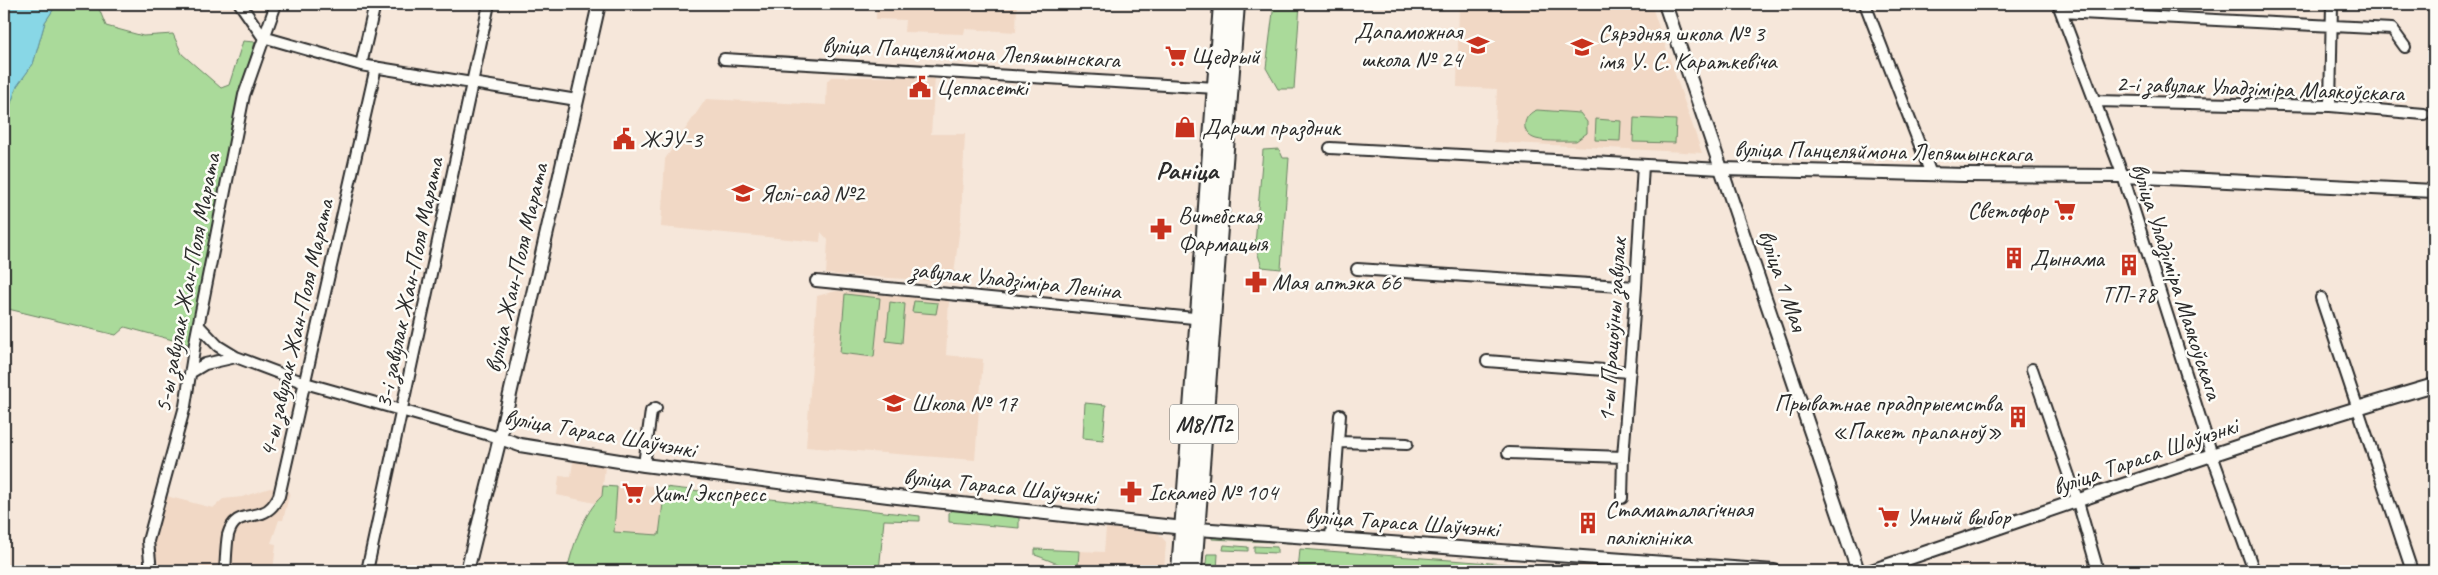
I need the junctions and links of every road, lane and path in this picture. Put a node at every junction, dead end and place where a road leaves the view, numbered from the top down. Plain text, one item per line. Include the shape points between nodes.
1 (240, 4) edge
2 (276, 4) edge
3 (375, 4) edge
4 (489, 4) edge
5 (599, 4) edge
6 (1222, 4) edge
7 (1236, 4) edge
8 (1665, 4) edge
9 (1866, 4) edge
10 (2332, 4) edge
11 (2059, 8) edge
12 (2332, 25) junction
13 (263, 37) junction
14 (2405, 47) dead end
15 (724, 59) dead end
16 (361, 65) junction
17 (376, 67) junction
18 (474, 82) junction
19 (1216, 88) junction
20 (576, 100) junction
21 (2095, 102) junction
22 (2330, 106) junction
23 (2424, 114) dead end
24 (1330, 148) dead end
25 (1643, 165) junction
26 (1722, 169) junction
27 (1932, 174) junction
28 (2123, 176) junction
29 (2434, 191) edge
30 (1357, 269) dead end
31 (816, 280) dead end
32 (1636, 288) junction
33 (2321, 298) dead end
34 (1206, 319) junction
35 (199, 326) junction
36 (236, 357) junction
37 (1487, 361) dead end
38 (2032, 369) dead end
39 (1630, 372) junction
40 (190, 374) junction
41 (305, 383) junction
42 (2434, 385) edge
43 (656, 408) dead end
44 (2356, 408) junction
45 (402, 409) junction
46 (1340, 415) dead end
47 (500, 438) junction
48 (1338, 442) junction
49 (1407, 444) dead end
50 (1508, 453) dead end
51 (2212, 455) junction
52 (1623, 457) junction
53 (644, 465) junction
54 (1622, 498) dead end
55 (2078, 502) junction
56 (1190, 528) junction
57 (1331, 537) junction
58 (151, 571) edge
59 (225, 571) edge
60 (367, 571) edge
61 (467, 571) edge
62 (1180, 571) edge
63 (1193, 571) edge
64 (1774, 571) edge
65 (1858, 571) edge
66 (1871, 571) edge
67 (2098, 571) edge
68 (2254, 571) edge
69 (2412, 571) edge

1 - 13 street
2 - 13 street, 5-ы завулак Жан-Поля Марата
3 - 16 street
4 - 18 street, 3-і завулак Жан-Поля Марата
5 - 20 street, вуліца Жан-Поля Марата
6 - 19 main road, М8/П2
7 - 34 main road, М8/П2
8 - 26 street, вуліца 1 Мая
9 - 27 street
10 - 12 street
11 - 12 street
11 - 21 street, вуліца Уладзіміра Маякоўскага
12 - 14 street via 2392,29
12 - 22 street
13 - 16 street
13 - 35 street, 5-ы завулак Жан-Поля Марата via 244,95
15 - 19 street, вуліца Панцеляймона Лепяшынскага
16 - 17 street
17 - 18 street
17 - 41 street, 4-ы завулак Жан-Поля Марата
18 - 20 street
18 - 45 street, 3-і завулак Жан-Поля Марата
19 - 34 main road, М8/П2
20 - 47 street, вуліца Жан-Поля Марата
21 - 22 street, 2-і завулак Уладзіміра Маякоўскага
21 - 28 street, вуліца Уладзіміра Маякоўскага
22 - 23 street, 2-і завулак Уладзіміра Маякоўскага
24 - 25 street, вуліца Панцеляймона Лепяшынскага
25 - 26 street, вуліца Панцеляймона Лепяшынскага
25 - 32 street, 1-ы Працоўны завулак
26 - 27 street, вуліца Панцеляймона Лепяшынскага
26 - 65 street, вуліца 1 Мая
27 - 28 street, вуліца Панцеляймона Лепяшынскага
28 - 29 street, вуліца Панцеляймона Лепяшынскага
28 - 51 street, вуліца Уладзіміра Маякоўскага
30 - 32 street
31 - 34 street, завулак Уладзіміра Леніна
32 - 39 street, 1-ы Працоўны завулак
33 - 44 street
34 - 56 main road, М8/П2
35 - 36 street, вуліца Тараса Шаўчэнкі via 218,346
35 - 40 street, 5-ы завулак Жан-Поля Марата
36 - 40 street via 205,364
36 - 41 street, вуліца Тараса Шаўчэнкі
37 - 39 street
38 - 55 street
39 - 52 street, 1-ы Працоўны завулак
40 - 58 street, 5-ы завулак Жан-Поля Марата via 185,406 148,542
41 - 45 street, вуліца Тараса Шаўчэнкі
41 - 59 street, 4-ы завулак Жан-Поля Марата via 279,496 263,513 248,514 238,519 229,534
42 - 44 street, вуліца Тараса Шаўчэнкі
43 - 53 street via 651,411
44 - 51 street, вуліца Тараса Шаўчэнкі
44 - 69 street
45 - 47 street, вуліца Тараса Шаўчэнкі
45 - 60 street, 3-і завулак Жан-Поля Марата
46 - 48 street
47 - 53 street, вуліца Тараса Шаўчэнкі via 520,445
47 - 61 street, вуліца Жан-Поля Марата
48 - 49 street
48 - 57 street
50 - 52 street
51 - 55 street, вуліца Тараса Шаўчэнкі
51 - 68 street, вуліца Уладзіміра Маякоўскага
52 - 54 street, 1-ы Працоўны завулак
53 - 56 street, вуліца Тараса Шаўчэнкі via 888,496
55 - 66 street, вуліца Тараса Шаўчэнкі
55 - 67 street
56 - 57 street, вуліца Тараса Шаўчэнкі
56 - 62 main road, М8/П2
56 - 63 main road, М8/П2
57 - 64 street, вуліца Тараса Шаўчэнкі

